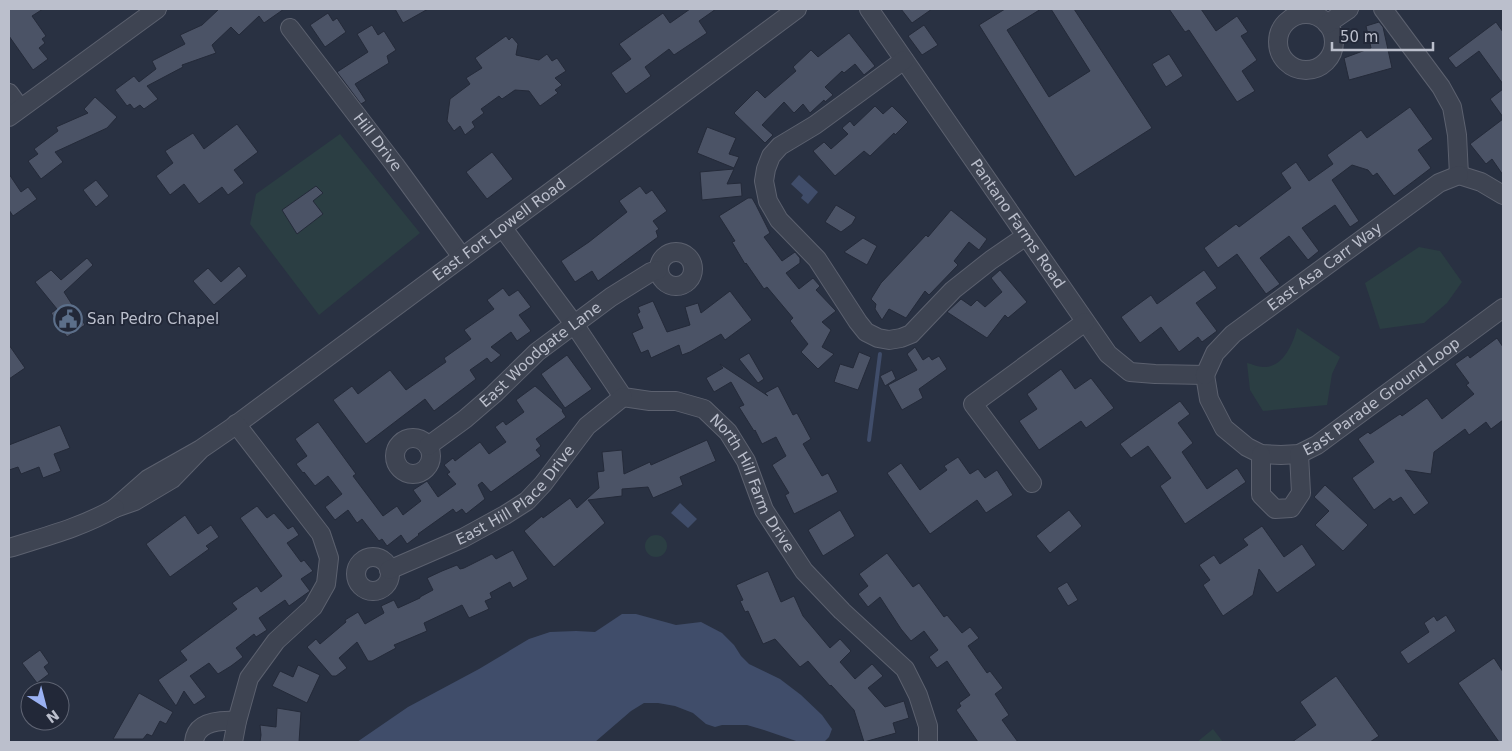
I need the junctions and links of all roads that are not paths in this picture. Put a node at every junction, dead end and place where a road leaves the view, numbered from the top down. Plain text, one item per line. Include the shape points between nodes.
1 (156, 9) edge
2 (797, 9) edge
3 (869, 9) edge
4 (1349, 9) edge
5 (1384, 9) edge
6 (1327, 24) dead end
7 (290, 28) dead end
8 (904, 60) junction
9 (9, 93) edge
10 (14, 113) edge
11 (1459, 175) junction
12 (1503, 195) edge
13 (502, 227) junction
14 (1026, 236) junction
15 (462, 257) junction
16 (658, 270) dead end
17 (1503, 308) edge
18 (1085, 322) junction
19 (574, 324) junction
20 (1205, 375) junction
21 (624, 397) junction
22 (236, 424) junction
23 (428, 446) dead end
24 (1261, 454) junction
25 (1299, 454) junction
26 (1032, 482) dead end
27 (9, 548) edge
28 (389, 570) dead end
29 (237, 721) junction
30 (194, 742) edge
31 (233, 742) edge
32 (928, 742) edge

1 - 10 street
2 - 13 street, East Fort Lowell Road
3 - 8 street, Pantano Farms Road
4 - 6 street
5 - 11 street via 1452,107
7 - 15 street, Hill Drive
8 - 14 street, Pantano Farms Road
8 - 14 street via 815,125 780,146 771,156 764,181 768,200 779,220 817,259 866,332 889,340 911,334 953,290
9 - 10 street
11 - 12 street via 1481,182
11 - 20 street, East Asa Carr Way via 1439,183 1232,334 1215,353
13 - 15 street, East Fort Lowell Road
13 - 19 street
14 - 18 street, Pantano Farms Road
15 - 22 street, East Fort Lowell Road
16 - 19 street, East Woodgate Lane via 611,297
17 - 25 street, East Parade Ground Loop via 1325,439
18 - 20 street, Pantano Farms Road via 1108,354 1130,372
18 - 26 street via 973,404
19 - 21 street
19 - 23 street, East Woodgate Lane via 536,352 494,394
20 - 24 street, East Parade Ground Loop via 1209,399 1224,428
21 - 28 street, East Hill Place Drive via 587,426 527,501 463,538
21 - 32 street, North Hill Farm Drive via 676,402 704,409 728,432 746,461 764,510 804,571 842,611 905,668 928,726
22 - 27 street, East Fort Lowell Road via 201,449 148,479 106,513
22 - 29 street via 321,534 330,558 326,584 313,607 276,641 249,678
24 - 25 street, East Parade Ground Loop
24 - 25 street via 1261,495 1275,509 1291,508 1301,493
29 - 30 street via 220,720 203,726
29 - 31 street

